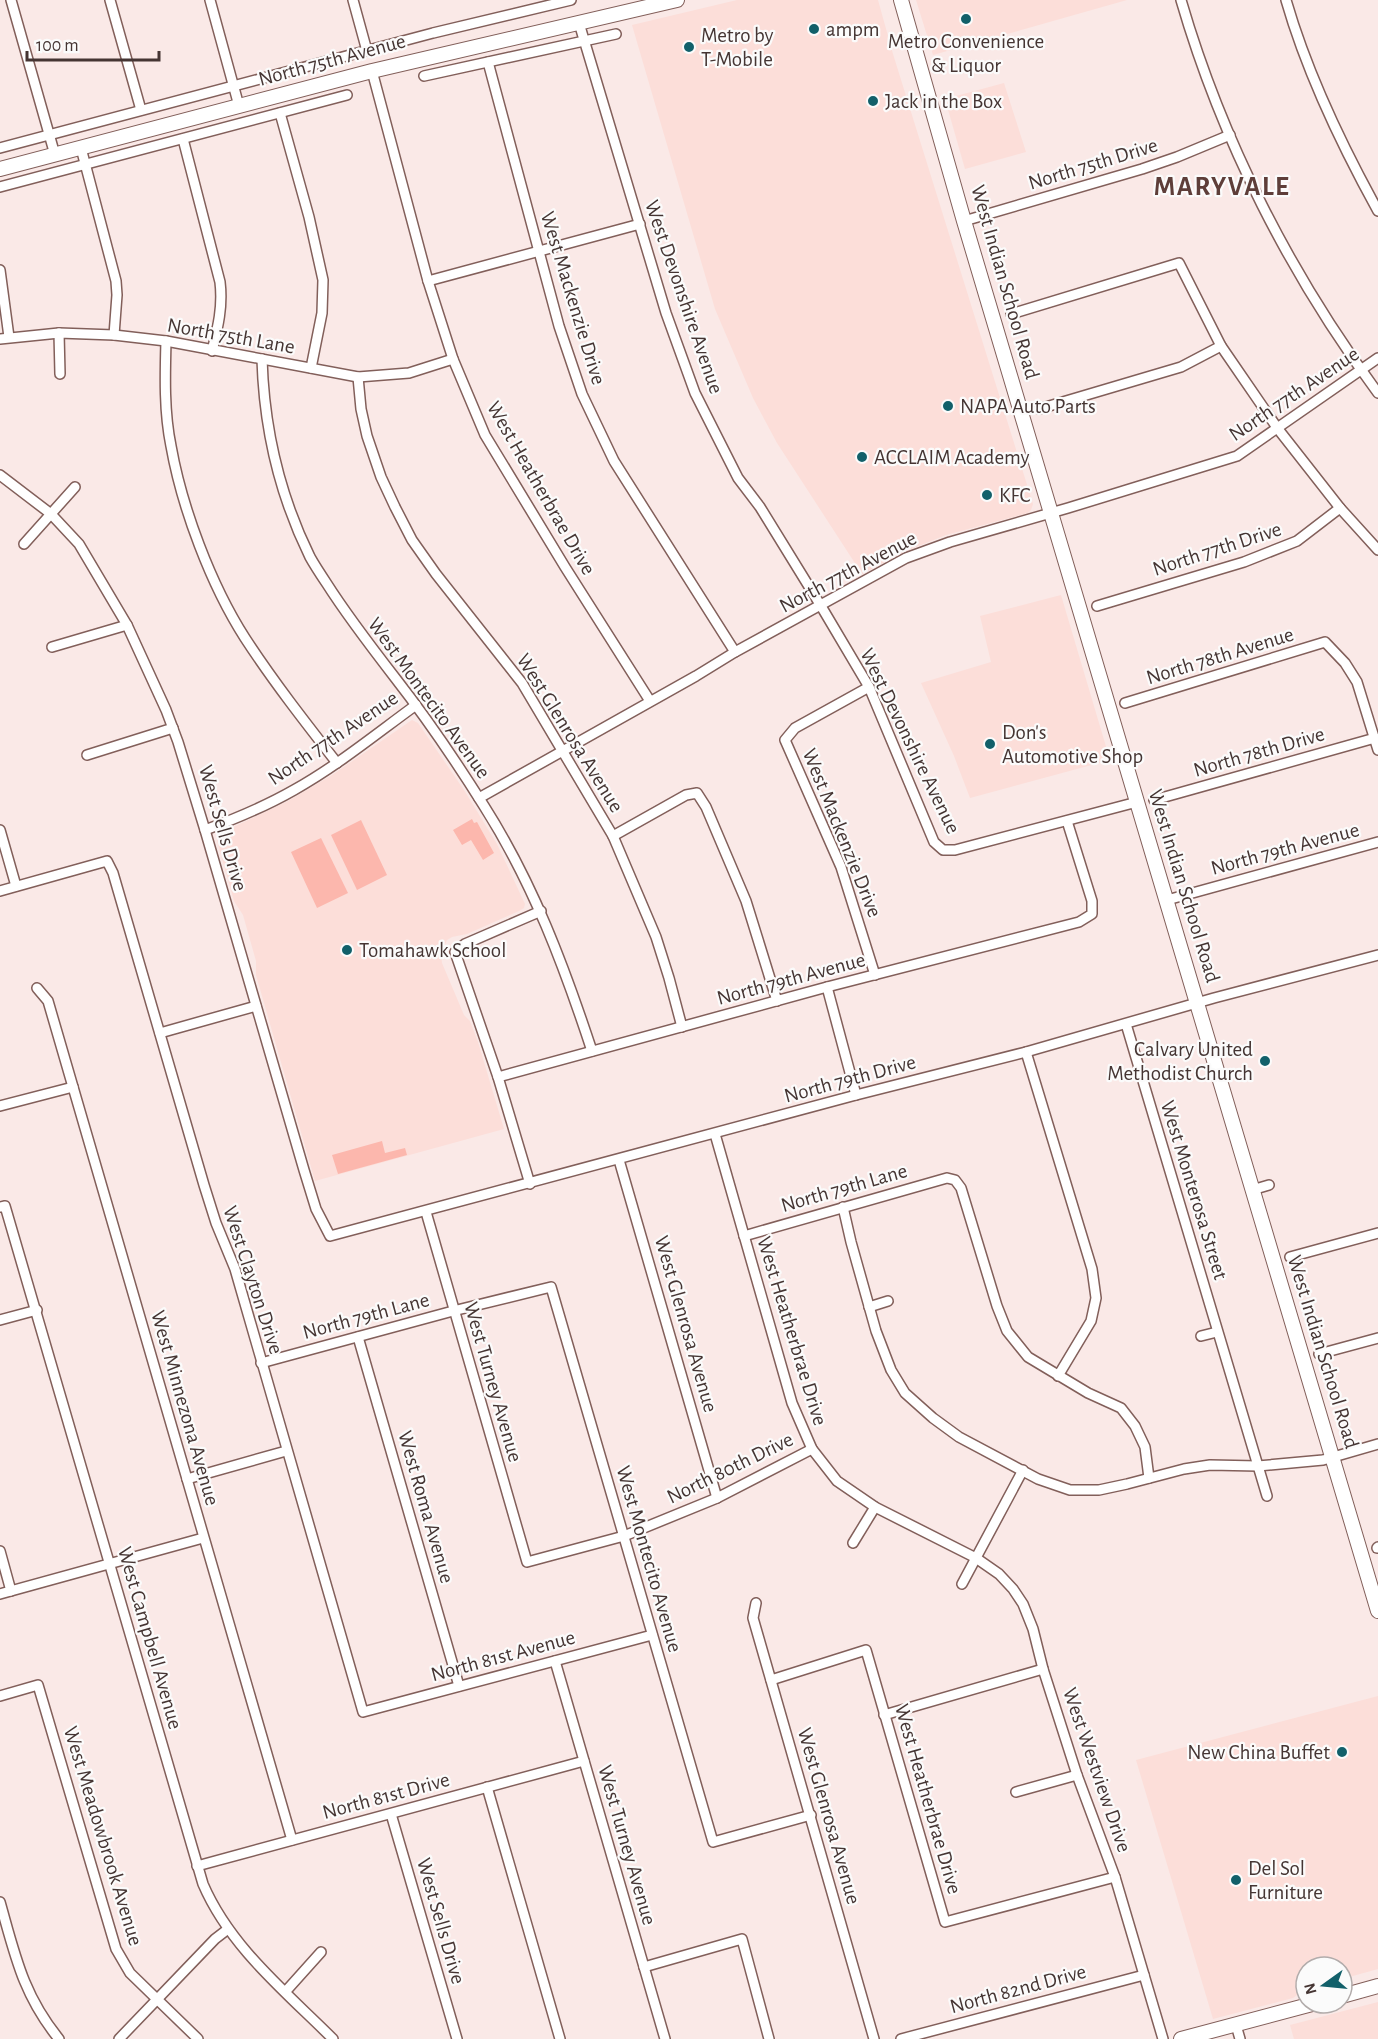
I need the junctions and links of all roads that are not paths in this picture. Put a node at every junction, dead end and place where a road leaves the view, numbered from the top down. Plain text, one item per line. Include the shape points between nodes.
1 (11, 0) edge
2 (110, 0) edge
3 (210, 0) edge
4 (353, 0) edge
5 (571, 0) edge
6 (676, 0) edge
7 (901, 0) edge
8 (1181, 0) edge
9 (1286, 0) edge
10 (579, 23) junction
11 (616, 34) dead end
12 (584, 41) junction
13 (367, 51) junction
14 (488, 62) junction
15 (372, 71) junction
16 (424, 76) dead end
17 (234, 86) junction
18 (347, 95) dead end
19 (239, 106) junction
20 (141, 110) junction
21 (280, 113) junction
22 (49, 134) junction
23 (1230, 135) junction
24 (183, 139) junction
25 (0, 148) edge
26 (81, 148) junction
27 (55, 155) junction
28 (86, 164) junction
29 (0, 170) edge
30 (0, 187) edge
31 (1378, 211) edge
32 (964, 221) junction
33 (640, 224) junction
34 (538, 251) junction
35 (0, 270) edge
36 (428, 281) junction
37 (1011, 314) dead end
38 (59, 333) junction
39 (114, 335) junction
40 (4, 338) edge
41 (166, 341) junction
42 (1221, 345) junction
43 (212, 351) junction
44 (453, 358) junction
45 (1378, 358) edge
46 (262, 359) junction
47 (311, 368) junction
48 (1361, 370) junction
49 (60, 374) dead end
50 (358, 377) junction
51 (1378, 393) edge
52 (1039, 410) dead end
53 (1278, 429) junction
54 (0, 475) edge
55 (75, 487) dead end
56 (1340, 508) junction
57 (1052, 513) junction
58 (51, 514) junction
59 (24, 544) dead end
60 (1378, 550) edge
61 (821, 606) junction
62 (1097, 606) dead end
63 (127, 625) junction
64 (52, 647) dead end
65 (735, 652) junction
66 (869, 687) junction
67 (650, 701) junction
68 (1125, 704) dead end
69 (416, 705) junction
70 (173, 728) junction
71 (1374, 738) junction
72 (1378, 750) edge
73 (564, 751) junction
74 (87, 755) dead end
75 (337, 763) junction
76 (479, 798) junction
77 (1154, 800) dead end
78 (1137, 802) junction
79 (1067, 821) junction
80 (0, 830) edge
81 (205, 830) junction
82 (613, 836) junction
83 (1378, 842) edge
84 (16, 886) junction
85 (0, 891) edge
86 (1167, 900) junction
87 (541, 911) junction
88 (1378, 955) edge
89 (876, 975) junction
90 (827, 987) junction
91 (37, 988) dead end
92 (777, 1001) junction
93 (1197, 1002) junction
94 (256, 1006) junction
95 (1126, 1024) junction
96 (682, 1027) junction
97 (160, 1033) junction
98 (592, 1052) junction
99 (1026, 1052) junction
100 (498, 1077) junction
101 (73, 1087) junction
102 (856, 1095) junction
103 (0, 1106) edge
104 (715, 1134) junction
105 (619, 1160) junction
106 (530, 1184) junction
107 (1269, 1185) dead end
108 (1252, 1190) junction
109 (3, 1206) edge
110 (843, 1207) junction
111 (426, 1212) junction
112 (1378, 1233) edge
113 (330, 1236) joint
114 (744, 1236) junction
115 (1290, 1257) dead end
116 (551, 1287) joint
117 (888, 1301) dead end
118 (869, 1307) junction
119 (37, 1310) junction
120 (453, 1311) junction
121 (0, 1320) edge
122 (1217, 1332) junction
123 (1202, 1336) dead end
124 (358, 1337) junction
125 (1378, 1338) edge
126 (1319, 1354) dead end
127 (261, 1362) junction
128 (1058, 1376) junction
129 (1378, 1444) edge
130 (812, 1449) junction
131 (286, 1450) junction
132 (1333, 1458) junction
133 (1258, 1466) junction
134 (1023, 1470) junction
135 (1149, 1478) junction
136 (187, 1479) junction
137 (1267, 1496) dead end
138 (717, 1498) junction
139 (875, 1507) junction
140 (624, 1536) junction
141 (203, 1538) junction
142 (853, 1543) dead end
143 (0, 1551) edge
144 (976, 1558) junction
145 (527, 1562) joint
146 (110, 1564) junction
147 (962, 1584) dead end
148 (11, 1591) junction
149 (0, 1594) edge
150 (756, 1603) dead end
151 (1378, 1611) edge
152 (652, 1635) junction
153 (555, 1661) junction
154 (1043, 1669) junction
155 (771, 1680) junction
156 (459, 1686) junction
157 (0, 1696) edge
158 (363, 1712) joint
159 (884, 1715) junction
160 (585, 1761) junction
161 (1077, 1775) junction
162 (487, 1787) junction
163 (1016, 1792) dead end
164 (391, 1814) junction
165 (811, 1815) junction
166 (292, 1840) junction
167 (197, 1866) junction
168 (1115, 1877) junction
169 (0, 1902) edge
170 (228, 1929) junction
171 (321, 1952) dead end
172 (644, 1967) junction
173 (1144, 1975) junction
174 (1378, 1986) edge
175 (286, 1991) junction
176 (1354, 1993) edge
177 (155, 1999) junction
178 (1294, 2009) edge
179 (1236, 2025) junction
180 (939, 2034) edge
181 (60, 2039) edge
182 (119, 2039) edge
183 (198, 2039) edge
184 (333, 2039) edge
185 (457, 2039) edge
186 (560, 2039) edge
187 (665, 2039) edge
188 (770, 2039) edge
189 (874, 2039) edge
190 (901, 2039) edge
191 (1163, 2039) edge
192 (1181, 2039) edge
193 (1240, 2039) edge

1 - 22 street
2 - 20 street
3 - 17 street
4 - 13 street
5 - 13 street, North 75th Avenue
6 - 10 main road, North 75th Avenue
7 - 32 main road, West Indian School Road
8 - 23 street
9 - 31 street via 1320,91
10 - 12 street, West Devonshire Avenue
10 - 15 main road, North 75th Avenue
11 - 12 street, North 75th Avenue
12 - 14 street, North 75th Avenue
12 - 33 street, West Devonshire Avenue
13 - 17 street, North 75th Avenue
14 - 16 street, North 75th Avenue
14 - 34 street, West Mackenzie Drive
15 - 19 main road, North 75th Avenue
15 - 36 street, West Heatherbrae Drive
17 - 19 street
17 - 20 street, North 75th Avenue
18 - 21 street, North 75th Avenue
19 - 26 main road, North 75th Avenue
20 - 22 street, North 75th Avenue
21 - 24 street, North 75th Avenue
21 - 47 street via 323,280 322,313
22 - 25 street, North 75th Avenue
22 - 27 street
23 - 32 street, North 75th Drive via 1142,170
23 - 48 street via 1287,253
24 - 28 street, North 75th Avenue
24 - 43 street via 220,282 219,326
26 - 27 main road, North 75th Avenue
26 - 28 street
27 - 29 main road, North 75th Avenue
28 - 30 street, North 75th Avenue
28 - 39 street via 116,281
32 - 57 main road, West Indian School Road
33 - 34 street
33 - 61 street, West Devonshire Avenue via 666,314 695,393 738,478
34 - 36 street
34 - 65 street, West Mackenzie Drive via 582,394 614,461
35 - 40 street
36 - 44 street, West Heatherbrae Drive
37 - 42 street via 1179,263
38 - 39 street, North 75th Lane
38 - 40 street, North 75th Lane
38 - 49 street
39 - 41 street, North 75th Lane
41 - 43 street, North 75th Lane
41 - 75 street via 165,393 171,446 199,544 244,637
42 - 52 street via 1181,367
42 - 53 street
43 - 46 street, North 75th Lane
44 - 50 street, North 75th Lane via 409,373
44 - 67 street, West Heatherbrae Drive via 485,435
45 - 48 street, North 77th Avenue
46 - 47 street, North 75th Lane
46 - 69 street, West Montecito Avenue via 267,421 277,466 310,558 346,614
47 - 50 street, North 75th Lane
48 - 51 street
48 - 53 street, North 77th Avenue
50 - 73 street, West Glenrosa Avenue via 365,427 377,467 412,540 522,684
53 - 56 street
53 - 57 street, North 77th Avenue via 1237,456
54 - 58 street, West Sells Drive
55 - 58 street
56 - 60 street
56 - 62 street, North 77th Drive via 1297,542
57 - 61 street, North 77th Avenue via 906,558
57 - 78 main road, West Indian School Road
58 - 59 street
58 - 63 street, West Sells Drive via 79,544
61 - 65 street, North 77th Avenue
61 - 66 street, West Devonshire Avenue
63 - 64 street
63 - 70 street, West Sells Drive
65 - 67 street, North 77th Avenue
66 - 79 street, West Devonshire Avenue via 934,842 943,850
66 - 89 street, West Mackenzie Drive via 795,729 785,740 841,867
67 - 73 street, North 77th Avenue
68 - 71 street, North 78th Avenue via 1325,642 1357,682
69 - 75 street, North 77th Avenue
69 - 76 street, West Montecito Avenue
70 - 74 street
70 - 81 street, West Sells Drive
71 - 72 street
71 - 77 street, North 78th Drive
73 - 76 street, North 77th Avenue
73 - 82 street, West Glenrosa Avenue
75 - 81 street, North 77th Avenue via 293,791
76 - 87 street, West Montecito Avenue via 516,859
78 - 79 street
78 - 86 main road, West Indian School Road
79 - 89 street, North 79th Avenue via 1092,901 1092,914 1079,922
80 - 84 street
81 - 94 street, West Sells Drive
82 - 92 street via 686,795 697,793 746,901
82 - 96 street, West Glenrosa Avenue via 656,937
83 - 86 street, North 79th Avenue
84 - 85 street
84 - 97 street, West Clayton Drive via 107,861
86 - 93 main road, West Indian School Road
87 - 98 street, West Montecito Avenue
87 - 100 street via 455,952
88 - 93 street, North 79th Drive
89 - 90 street, North 79th Avenue
90 - 92 street, North 79th Avenue
90 - 102 street
91 - 101 street, West Minnezona Avenue via 48,1001
92 - 96 street, North 79th Avenue
93 - 95 street, North 79th Drive
93 - 108 main road, West Indian School Road
94 - 97 street
94 - 113 street, West Sells Drive via 313,1199
95 - 99 street, North 79th Drive
95 - 122 street, West Monterosa Street
96 - 98 street, North 79th Avenue
97 - 127 street, West Clayton Drive
98 - 100 street, North 79th Avenue
99 - 102 street, North 79th Drive
99 - 128 street via 1092,1269 1096,1298 1091,1321
100 - 106 street
101 - 103 street
101 - 136 street, West Minnezona Avenue
102 - 104 street, North 79th Drive
104 - 105 street, North 79th Drive
104 - 114 street, West Heatherbrae Drive
105 - 106 street, North 79th Drive
105 - 138 street, West Glenrosa Avenue
106 - 111 street, North 79th Drive
107 - 108 street
108 - 132 main road, West Indian School Road
109 - 119 street, West Campbell Avenue
110 - 114 street, North 79th Lane
110 - 118 street
110 - 128 street, North 79th Lane via 955,1179 1007,1331 1028,1357
111 - 113 street, North 79th Drive
111 - 120 street, West Turney Avenue
112 - 115 street
114 - 130 street, West Heatherbrae Drive via 792,1403
116 - 120 street, North 79th Lane
116 - 140 street, West Montecito Avenue
117 - 118 street
118 - 134 street via 891,1370 905,1393 959,1437
119 - 121 street
119 - 146 street, West Campbell Avenue
120 - 124 street, North 79th Lane
120 - 145 street, West Turney Avenue
122 - 123 street
122 - 133 street, West Monterosa Street
124 - 127 street, North 79th Lane
124 - 156 street, West Roma Avenue
125 - 126 street
127 - 131 street, West Clayton Drive
128 - 135 street via 1121,1408 1145,1448
129 - 132 street
130 - 138 street, North 80th Drive
130 - 139 street, West Heatherbrae Drive via 837,1481
131 - 136 street
131 - 158 street, West Clayton Drive
132 - 133 street
132 - 151 main road, West Indian School Road
133 - 135 street via 1210,1465
133 - 137 street, West Monterosa Street
134 - 135 street via 1070,1490 1099,1490
134 - 144 street
136 - 141 street, West Minnezona Avenue
138 - 140 street, North 80th Drive
139 - 142 street
139 - 144 street, West Heatherbrae Drive
140 - 145 street, North 80th Drive
140 - 152 street, West Montecito Avenue
141 - 146 street
141 - 166 street, West Minnezona Avenue
143 - 148 street
144 - 147 street
144 - 154 street, West Westview Drive via 999,1574 1023,1604
146 - 148 street
146 - 167 street, West Campbell Avenue
148 - 149 street
150 - 155 street, West Glenrosa Avenue via 753,1618
152 - 153 street, North 81st Avenue
152 - 165 street, West Montecito Avenue via 713,1842
153 - 156 street, North 81st Avenue
153 - 160 street, West Turney Avenue
154 - 159 street
154 - 161 street, West Westview Drive
155 - 159 street, West Heatherbrae Drive via 866,1650
155 - 165 street, West Glenrosa Avenue
156 - 158 street, North 81st Avenue
157 - 177 street, West Meadowbrook Avenue via 38,1685 116,1949 130,1973
159 - 168 street, West Heatherbrae Drive via 945,1922
160 - 162 street, North 81st Drive
160 - 172 street, West Turney Avenue
161 - 163 street
161 - 168 street, West Westview Drive
162 - 164 street, North 81st Drive
162 - 186 street
164 - 166 street, North 81st Drive
164 - 185 street, West Sells Drive
165 - 189 street, West Glenrosa Avenue
166 - 167 street, North 81st Drive
167 - 170 street, West Campbell Avenue via 211,1903
168 - 173 street, West Westview Drive
169 - 181 street via 26,1986 38,2011
170 - 175 street, West Campbell Avenue
170 - 177 street
171 - 175 street
172 - 187 street, West Turney Avenue
172 - 188 street via 742,1939
173 - 180 street, North 82nd Drive
173 - 191 street, West Westview Drive
174 - 176 main road
175 - 184 street, West Campbell Avenue
177 - 182 street
177 - 183 street, West Meadowbrook Avenue
178 - 179 main road
179 - 192 main road
179 - 193 street
180 - 190 street, North 82nd Drive

